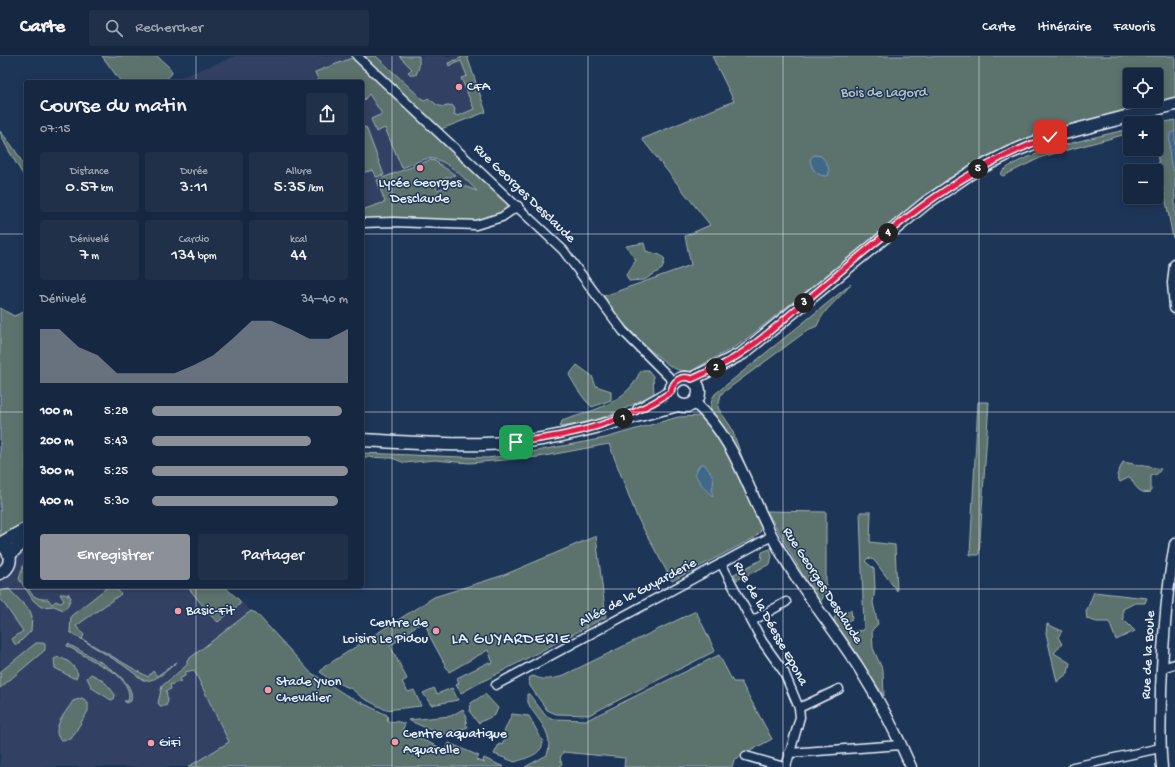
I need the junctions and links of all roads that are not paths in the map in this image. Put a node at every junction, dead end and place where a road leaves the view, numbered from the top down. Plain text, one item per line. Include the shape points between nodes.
1 (357, 56) edge
2 (1172, 106) edge
3 (518, 206) junction
4 (364, 224) edge
5 (1175, 265) edge
6 (1175, 308) edge
7 (696, 384) junction
8 (673, 387) junction
9 (694, 402) junction
10 (679, 405) junction
11 (622, 419) junction
12 (364, 440) edge
13 (24, 530) edge
14 (772, 536) junction
15 (24, 541) edge
16 (0, 544) edge
17 (1175, 544) edge
18 (10, 554) junction
19 (721, 563) junction
20 (0, 573) edge
21 (786, 602) dead end
22 (752, 621) junction
23 (1175, 664) edge
24 (1162, 668) junction
25 (496, 685) dead end
26 (839, 690) dead end
27 (799, 708) junction
28 (901, 744) junction
29 (1160, 748) junction
30 (789, 753) junction
31 (746, 756) dead end
32 (785, 767) edge
33 (911, 767) edge
34 (1073, 767) edge
35 (1162, 767) edge

1 - 3 street, Rue Georges Desclaude
2 - 7 main road via 1050,137 1009,153 972,172 926,203 743,353
3 - 4 street via 502,216 476,225 393,222
3 - 8 street, Rue Georges Desclaude via 563,250 623,332
5 - 6 street
7 - 8 main road via 683,378
7 - 9 main road via 699,396
8 - 10 main road via 673,399
8 - 11 main road
9 - 10 main road via 687,406
9 - 14 street, Rue Georges Desclaude via 722,433
10 - 11 main road
11 - 12 main road via 576,432 499,444
13 - 16 main road
14 - 19 street, Allée de la Guyarderie
14 - 28 street, Rue Georges Desclaude via 810,599 858,666 883,707
15 - 18 main road
16 - 18 main road
17 - 24 street, Rue de la Boule via 1168,582
18 - 20 main road via 8,567
19 - 22 street, Rue de la Déesse Epona
19 - 25 street, Allée de la Guyarderie
21 - 22 street
22 - 27 street, Rue de la Déesse Epona via 762,641 784,672
23 - 24 street
24 - 29 street, Rue de la Boule
26 - 27 street
27 - 30 street, Rue de la Déesse Epona via 800,717
28 - 30 street
28 - 33 street, Rue Georges Desclaude
29 - 34 street
29 - 35 street, Rue de la Boule
30 - 32 street, Rue de la Déesse Epona
31 - 32 street

